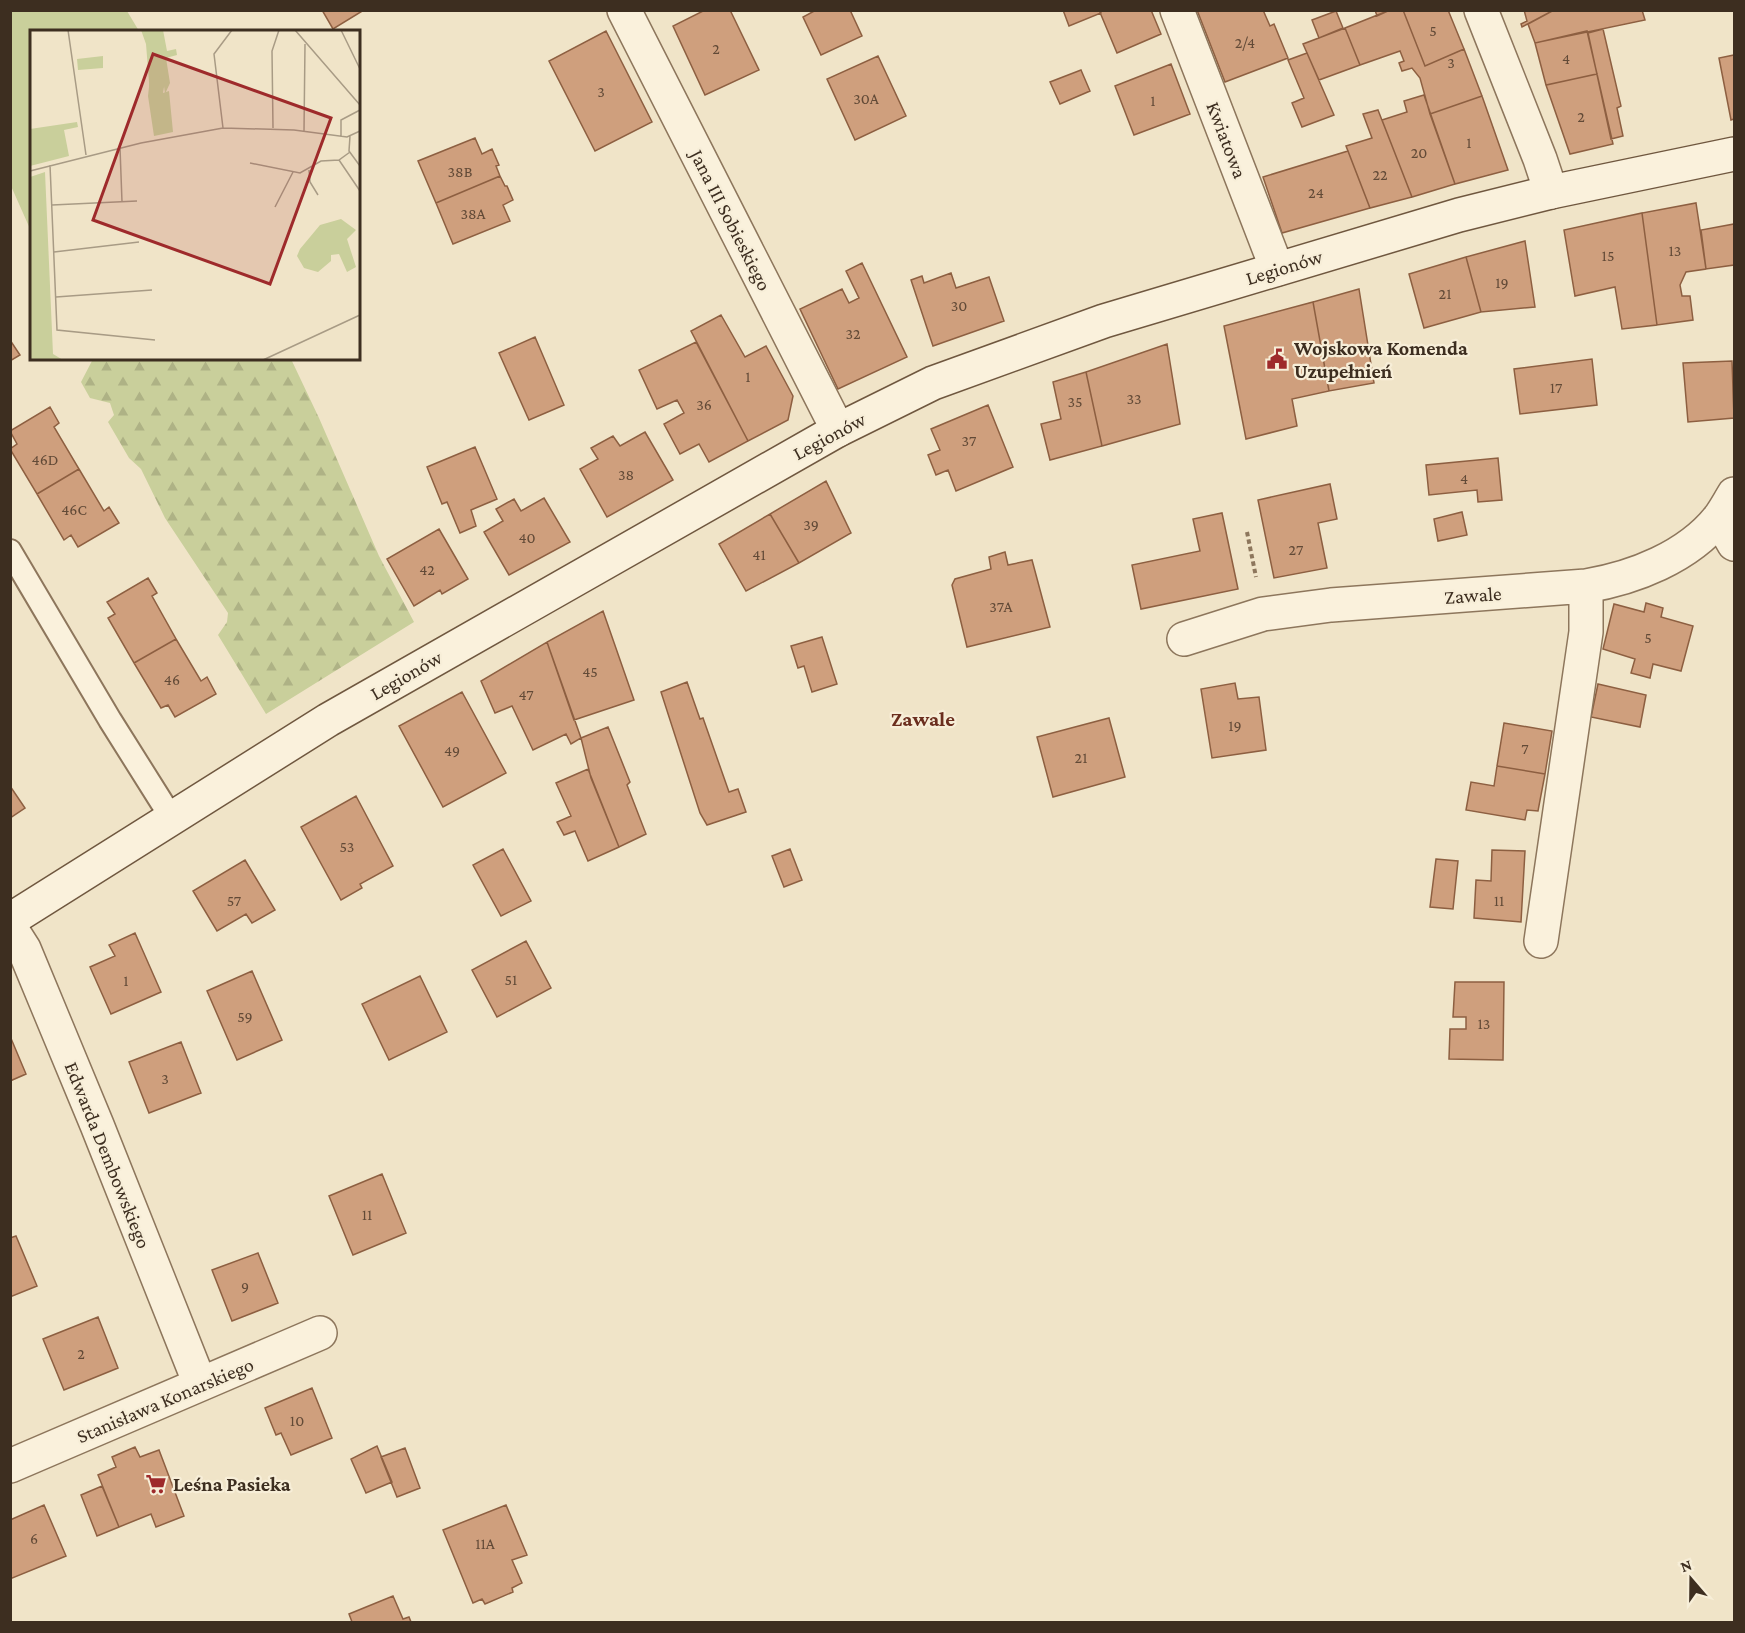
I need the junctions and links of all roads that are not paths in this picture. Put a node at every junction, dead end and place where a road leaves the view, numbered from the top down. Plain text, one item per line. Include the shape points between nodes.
1 (624, 10) edge
2 (1177, 10) edge
3 (1481, 10) edge
4 (1734, 154) edge
5 (1551, 192) junction
6 (1276, 269) junction
7 (838, 430) junction
8 (1729, 519) edge
9 (10, 551) edge
10 (1586, 586) junction
11 (1184, 639) dead end
12 (171, 817) junction
13 (10, 920) edge
14 (10, 927) edge
15 (1541, 941) dead end
16 (320, 1333) dead end
17 (200, 1384) junction
18 (10, 1466) edge

1 - 7 street, Jana III Sobieskiego
2 - 6 street, Kwiatowa
3 - 5 street
4 - 5 street, Legionów
5 - 6 street, Legionów
6 - 7 street, Legionów via 1104,321 933,383
7 - 12 street, Legionów via 328,720
8 - 10 street, Zawale via 1647,569
9 - 12 lane
10 - 11 street, Zawale via 1331,605 1263,614
10 - 15 street via 1586,632
12 - 13 street, Legionów
14 - 17 street, Edwarda Dembowskiego via 24,949
16 - 17 street, Stanisława Konarskiego
17 - 18 street, Stanisława Konarskiego

